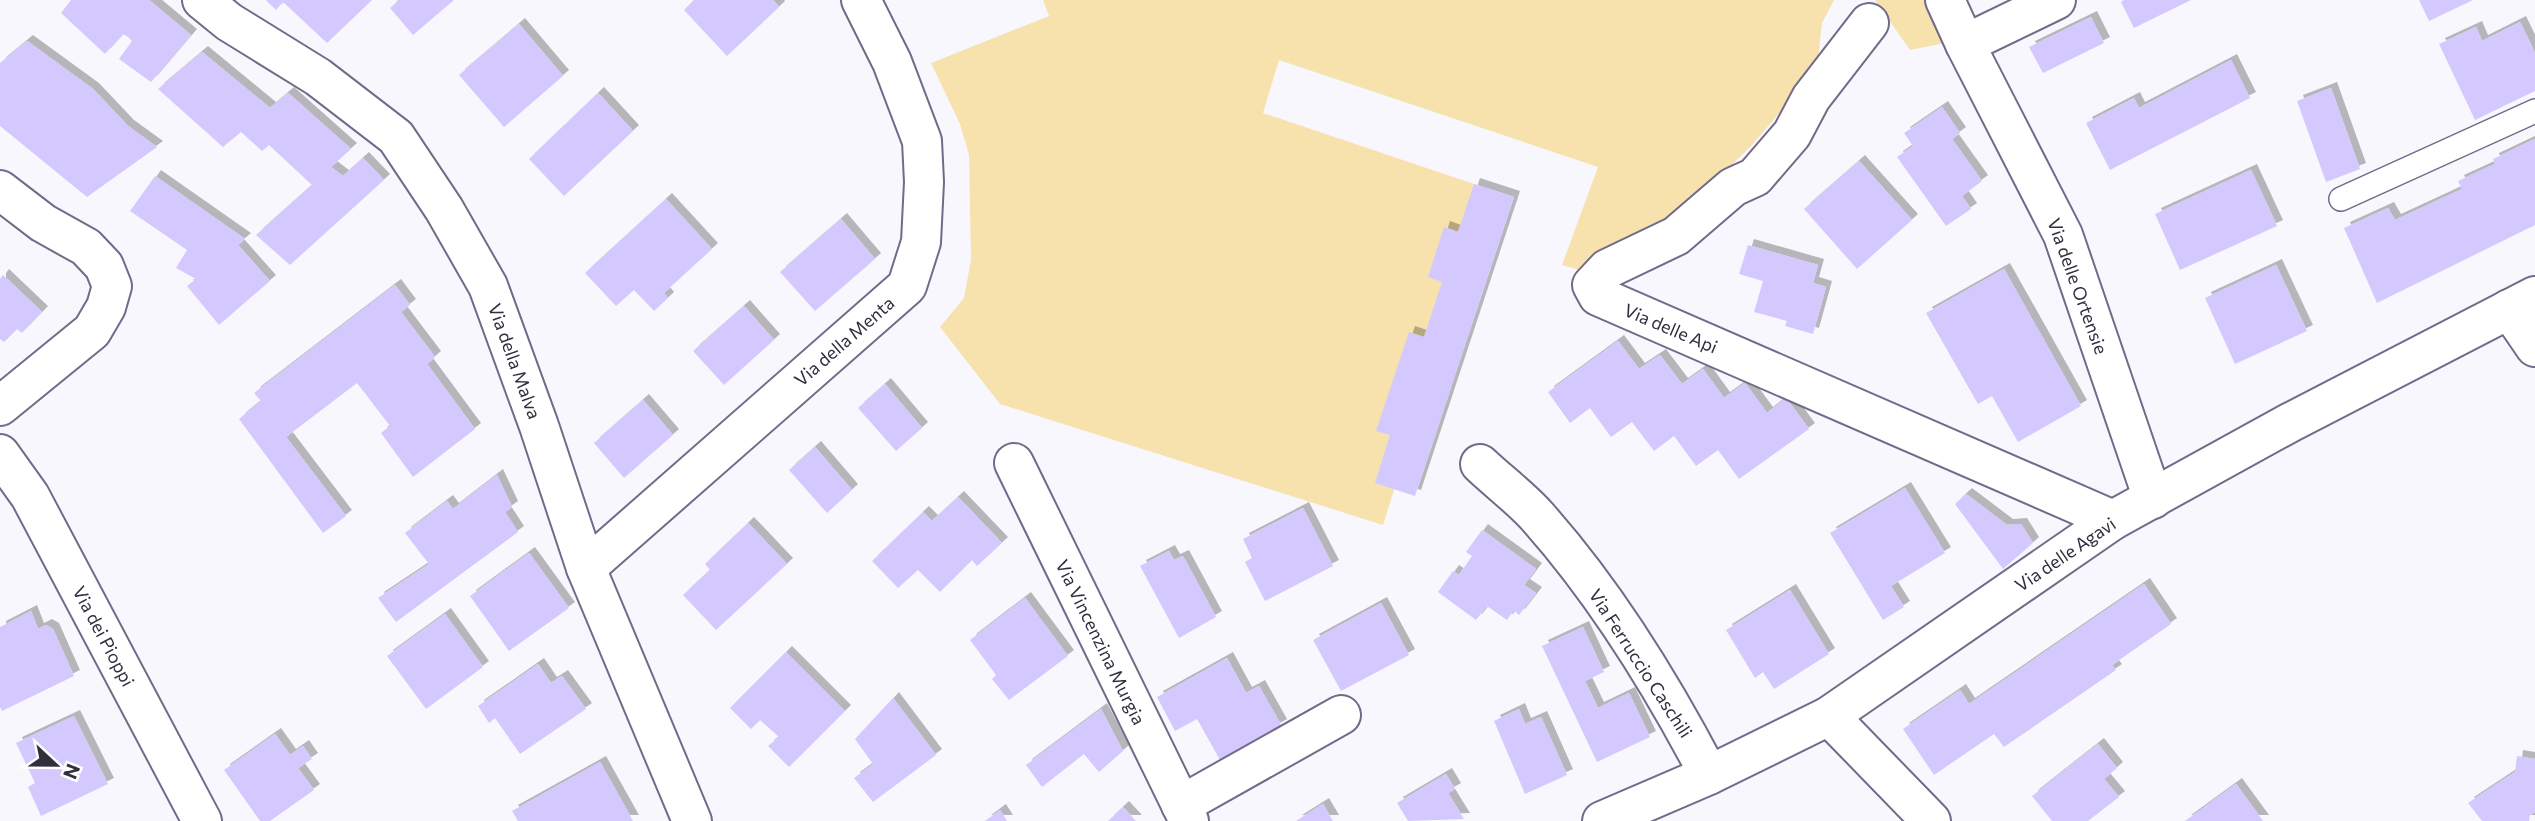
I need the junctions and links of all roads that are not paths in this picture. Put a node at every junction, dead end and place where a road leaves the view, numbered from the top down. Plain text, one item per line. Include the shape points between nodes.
1 (202, 0) edge
2 (861, 0) edge
3 (1945, 0) edge
4 (2056, 0) edge
5 (1869, 23) dead end
6 (1965, 44) junction
7 (2535, 111) edge
8 (0, 190) edge
9 (2341, 200) dead end
10 (2522, 302) edge
11 (2535, 347) edge
12 (0, 406) edge
13 (0, 454) edge
14 (1014, 463) dead end
15 (1480, 464) dead end
16 (2153, 499) junction
17 (2113, 520) junction
18 (586, 568) junction
19 (1341, 715) dead end
20 (1829, 716) junction
21 (1709, 775) junction
22 (1185, 813) edge
23 (202, 821) edge
24 (692, 821) edge
25 (1602, 821) edge
26 (1931, 821) edge

1 - 18 street, Via della Malva via 318,77 396,137 488,286
2 - 18 street, Via della Menta via 892,62 922,141 921,242 907,286
3 - 6 street, Via delle Ortensie
4 - 6 street
5 - 17 street, Via delle Api via 1811,98 1792,134 1755,177 1733,187 1676,236 1607,269 1592,285 1598,296
6 - 16 street, Via delle Ortensie via 2063,235
7 - 9 lane
8 - 12 street via 43,223 86,247 104,266 112,286 92,331
10 - 11 street
10 - 16 street, Via delle Agavi
13 - 23 street, Via dei Pioppi via 30,496
14 - 22 street, Via Vincenzina Murgia
15 - 21 street, Via Ferruccio Caschili via 1534,514 1611,610 1664,692
16 - 17 street, Via delle Agavi
17 - 20 street, Via delle Agavi
18 - 24 street, Via della Malva
19 - 22 street
20 - 21 street, Via delle Agavi
20 - 26 street
21 - 25 street, Via delle Agavi

